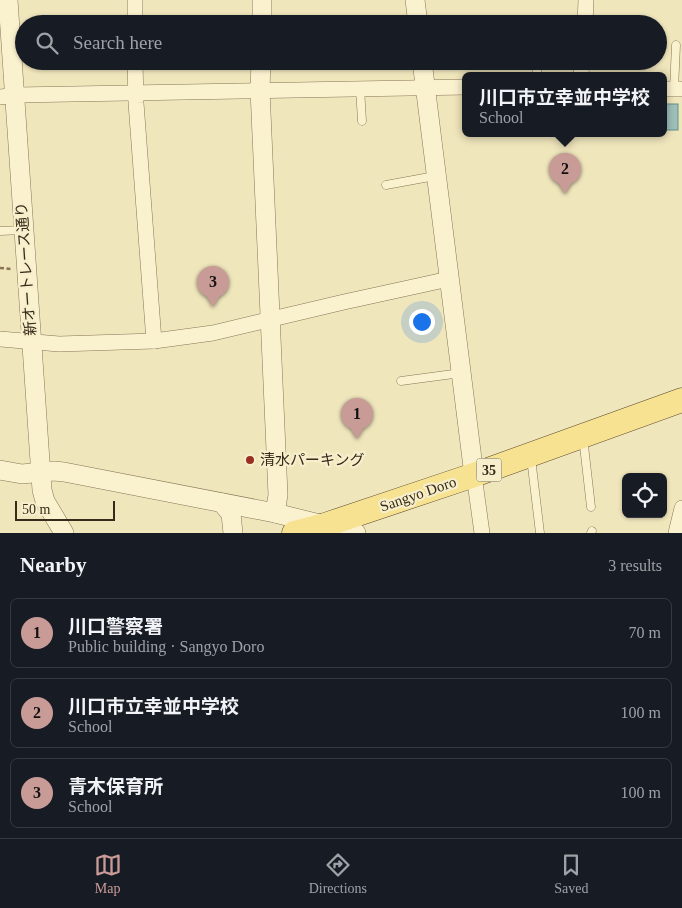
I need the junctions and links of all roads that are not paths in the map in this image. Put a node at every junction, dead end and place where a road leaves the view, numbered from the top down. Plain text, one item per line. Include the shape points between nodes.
1 (135, 0) edge
2 (262, 0) edge
3 (415, 0) edge
4 (586, 0) edge
5 (6, 11) edge
6 (135, 15) edge
7 (262, 15) edge
8 (417, 15) edge
9 (585, 15) edge
10 (676, 45) dead end
11 (135, 70) edge
12 (261, 70) edge
13 (423, 70) edge
14 (425, 87) junction
15 (462, 87) edge
16 (360, 88) junction
17 (673, 89) edge
18 (260, 90) junction
19 (135, 93) junction
20 (8, 96) edge
21 (362, 121) dead end
22 (436, 176) junction
23 (386, 185) dead end
24 (24, 230) junction
25 (0, 231) edge
26 (449, 279) junction
27 (271, 319) junction
28 (0, 339) edge
29 (154, 341) junction
30 (31, 342) junction
31 (461, 373) junction
32 (402, 381) dead end
33 (682, 400) edge
34 (583, 436) junction
35 (530, 455) junction
36 (0, 470) edge
37 (40, 472) junction
38 (474, 475) junction
39 (222, 502) junction
40 (591, 507) dead end
41 (682, 508) edge
42 (275, 513) junction
43 (325, 526) junction
44 (64, 533) edge
45 (233, 533) edge
46 (294, 533) edge
47 (356, 533) edge
48 (482, 533) edge
49 (540, 533) edge
50 (676, 533) edge

1 - 6 street
2 - 7 street
3 - 8 street
4 - 9 street
5 - 20 street, 新オートレース通り
10 - 17 lane
11 - 19 street
12 - 18 street
13 - 14 street
14 - 15 street
14 - 16 street
14 - 22 street
16 - 18 street
16 - 21 lane
18 - 19 street
18 - 27 street
19 - 20 street
19 - 29 street
20 - 24 street, 新オートレース通り
22 - 23 lane
22 - 26 street
24 - 25 lane
24 - 30 street, 新オートレース通り
26 - 27 street
26 - 31 street
27 - 29 street via 213,333
27 - 42 street via 278,495
28 - 30 street
29 - 30 street
30 - 37 street, 新オートレース通り
31 - 32 lane
31 - 38 street
33 - 34 main road, Sangyo Doro / 35
34 - 35 main road, Sangyo Doro / 35
34 - 40 lane
35 - 38 main road, Sangyo Doro / 35
35 - 49 lane
36 - 37 street via 22,474
37 - 39 street via 64,472
37 - 44 street, 新オートレース通り via 45,501
38 - 43 main road, Sangyo Doro / 35
38 - 48 street
39 - 42 street
39 - 45 street via 231,514
41 - 50 street
42 - 43 street
43 - 46 main road, Sangyo Doro / 35
43 - 47 street

